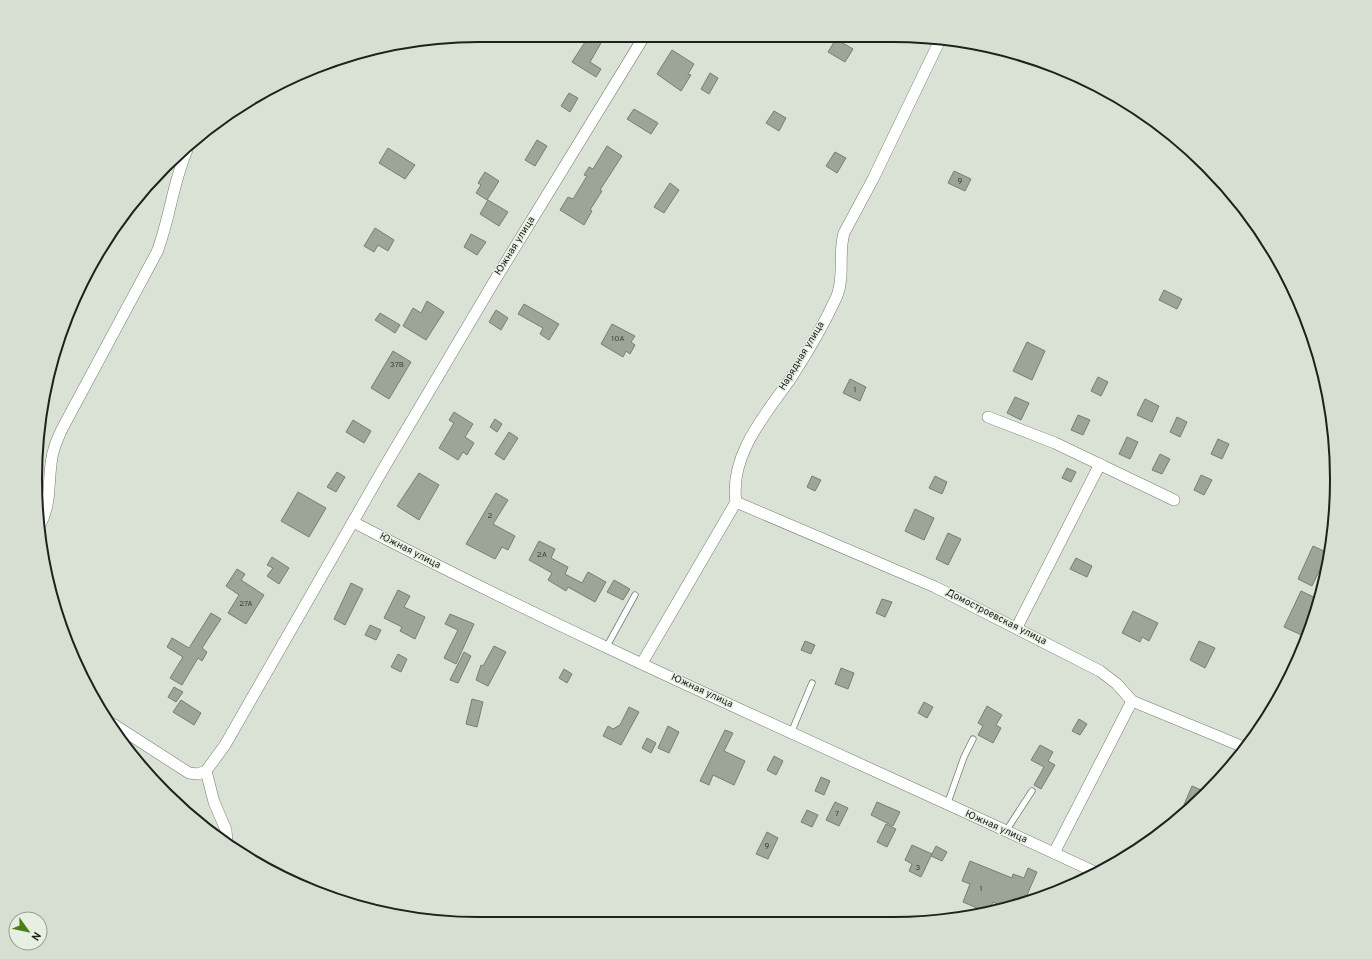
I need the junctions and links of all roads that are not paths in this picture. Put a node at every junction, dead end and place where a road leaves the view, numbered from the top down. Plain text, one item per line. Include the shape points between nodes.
1 (641, 42) edge
2 (938, 45) edge
3 (183, 158) edge
4 (988, 417) dead end
5 (1100, 464) junction
6 (1174, 500) dead end
7 (736, 502) junction
8 (44, 516) edge
9 (353, 522) junction
10 (635, 595) dead end
11 (1016, 627) junction
12 (607, 646) junction
13 (642, 663) junction
14 (812, 683) dead end
15 (1132, 701) junction
16 (120, 728) edge
17 (791, 733) junction
18 (973, 739) dead end
19 (1240, 746) edge
20 (206, 772) junction
21 (1032, 791) dead end
22 (947, 805) junction
23 (1006, 832) junction
24 (226, 836) edge
25 (1054, 853) junction
26 (1090, 870) edge

1 - 9 street, Южная улица via 494,280
2 - 7 street, Нарядная улица via 844,233 842,271 836,296 791,377 760,421 742,457 734,489
3 - 8 street via 165,232 157,252 54,448 49,503
4 - 5 street
5 - 6 street
5 - 11 street
7 - 11 street, Домостроевская улица via 935,587
7 - 13 street
9 - 12 street, Южная улица via 431,563
9 - 20 street, Южная улица
10 - 12 lane
11 - 15 street, Домостроевская улица via 1100,671 1117,684
12 - 13 street, Южная улица
13 - 17 street, Южная улица
14 - 17 lane
15 - 19 street, Домостроевская улица
15 - 25 street
16 - 20 street via 189,773
17 - 22 street, Южная улица
18 - 22 lane
20 - 24 street
21 - 23 lane
22 - 23 street, Южная улица
23 - 25 street, Южная улица
25 - 26 street, Южная улица

